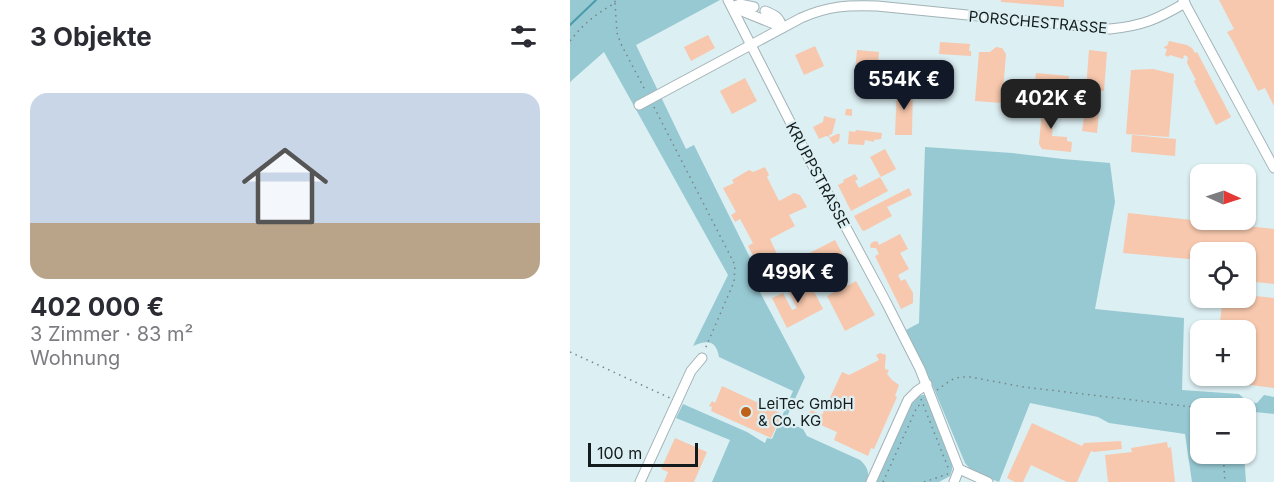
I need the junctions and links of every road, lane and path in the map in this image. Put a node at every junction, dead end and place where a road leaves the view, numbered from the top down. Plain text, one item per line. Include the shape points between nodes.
1 (615, 2) edge
2 (1184, 2) edge
3 (730, 4) edge
4 (754, 7) dead end
5 (765, 11) dead end
6 (782, 28) junction
7 (570, 41) edge
8 (751, 44) junction
9 (650, 99) junction
10 (639, 105) dead end
11 (1274, 168) edge
12 (570, 352) edge
13 (702, 358) joint
14 (929, 389) junction
15 (917, 391) junction
16 (677, 401) junction
17 (923, 403) junction
18 (1190, 407) edge
19 (1223, 464) edge
20 (959, 469) junction
21 (640, 482) edge
22 (871, 482) edge
23 (883, 482) edge
24 (924, 482) edge
25 (954, 482) edge
26 (987, 482) edge
27 (1225, 482) edge

1 - 7 path via 595,15
1 - 9 path via 621,44
2 - 6 street, PORSCHESTRASSE via 1159,18 1110,29 861,5 817,11
2 - 11 street
3 - 4 street
3 - 6 street
3 - 8 street, KRUPPSTRASSE
5 - 6 street via 776,15
6 - 8 street, PORSCHESTRASSE
8 - 9 street
8 - 14 street, KRUPPSTRASSE
9 - 10 street
9 - 13 path via 735,265 734,282
12 - 16 path
13 - 16 street
14 - 15 street
14 - 18 path via 970,377
14 - 20 street, KRUPPSTRASSE
15 - 17 path
15 - 22 street via 908,400
16 - 21 street
17 - 23 path via 916,407
17 - 24 path via 950,473
19 - 27 path
20 - 25 street
20 - 26 street

